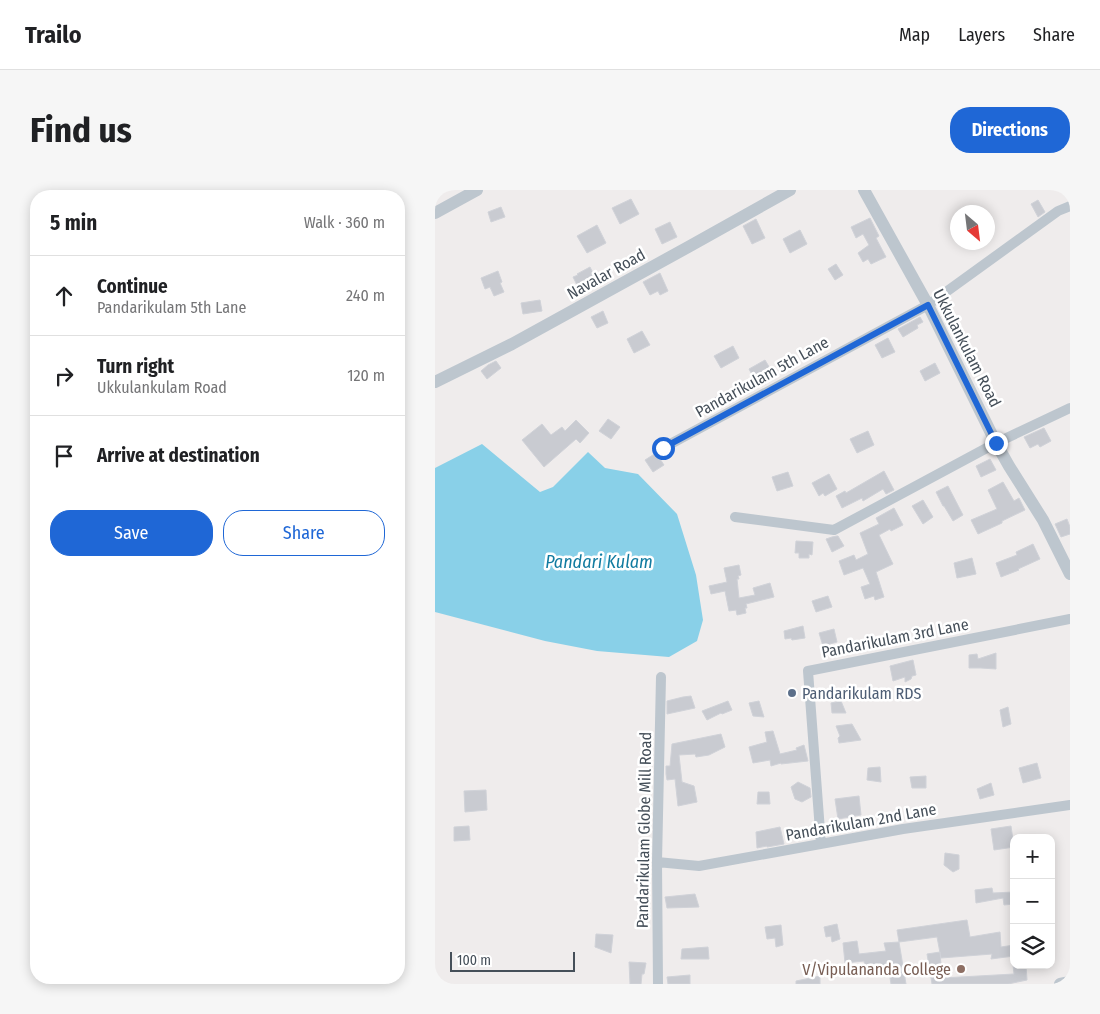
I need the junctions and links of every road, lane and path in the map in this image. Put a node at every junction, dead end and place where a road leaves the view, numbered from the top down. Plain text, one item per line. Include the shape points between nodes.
1 (477, 190) edge
2 (790, 190) edge
3 (863, 190) edge
4 (1070, 206) edge
5 (435, 213) edge
6 (928, 305) junction
7 (435, 382) edge
8 (1070, 408) edge
9 (996, 443) junction
10 (663, 448) dead end
11 (735, 517) dead end
12 (1070, 574) edge
13 (1070, 619) edge
14 (661, 677) dead end
15 (1070, 805) edge
16 (821, 844) junction
17 (657, 862) junction
18 (1070, 982) edge
19 (658, 984) edge
20 (1060, 984) edge

1 - 5 street
2 - 7 street, Navalar Road via 512,344
3 - 6 street, Ukkulankulam Road
4 - 6 street, Pandarikulam 5th Lane via 1058,211
6 - 9 street, Ukkulankulam Road
6 - 10 street, Pandarikulam 5th Lane
8 - 9 street
9 - 11 street via 834,530
9 - 12 street, Ukkulankulam Road via 1043,520
13 - 16 street, Pandarikulam 3rd Lane via 808,671
14 - 17 street, Pandarikulam Globe Mill Road
15 - 16 street, Pandarikulam 2nd Lane
16 - 17 street, Pandarikulam 2nd Lane via 699,866
17 - 19 street, Pandarikulam Globe Mill Road
18 - 20 street

